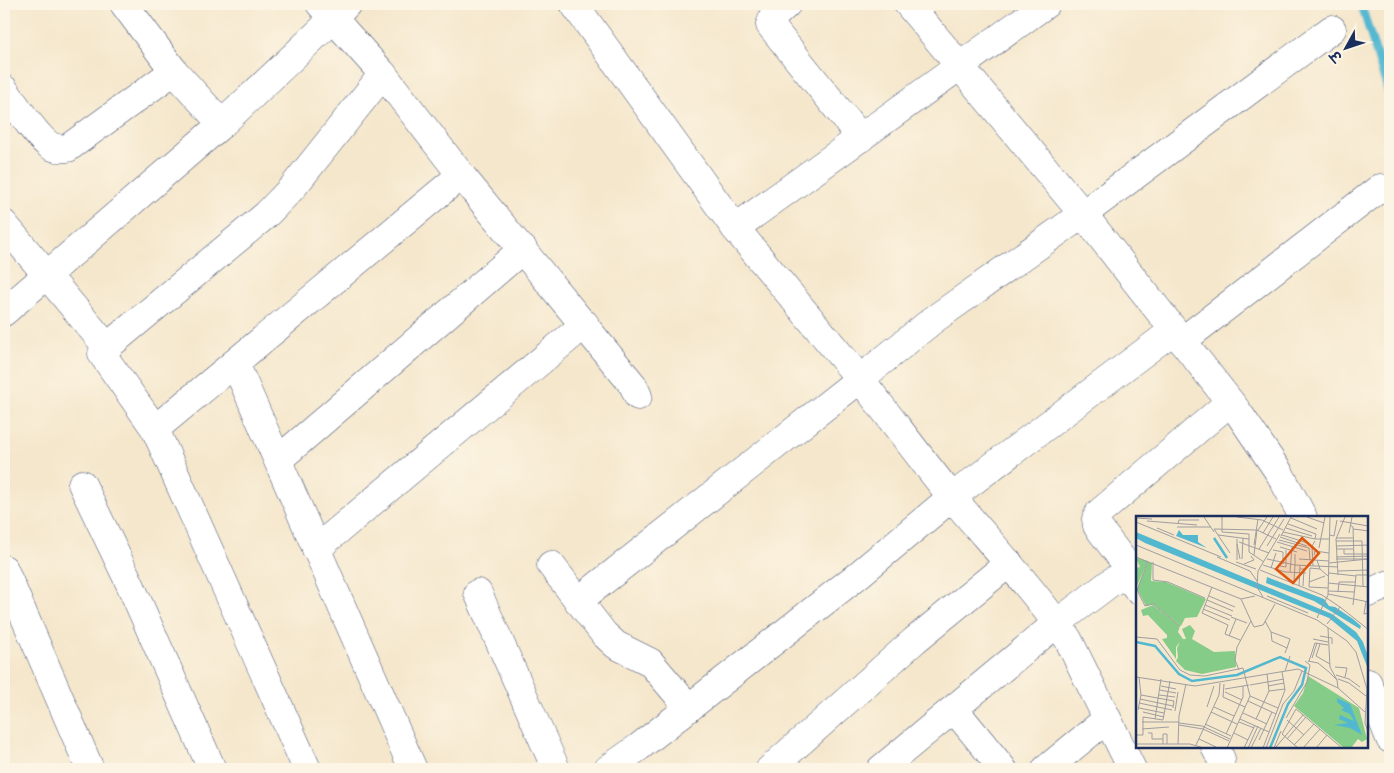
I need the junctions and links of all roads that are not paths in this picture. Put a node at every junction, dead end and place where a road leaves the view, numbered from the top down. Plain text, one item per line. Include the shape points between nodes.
1 (124, 4) edge
2 (574, 4) edge
3 (787, 4) edge
4 (908, 4) edge
5 (1046, 4) edge
6 (333, 9) edge
7 (1332, 29) dead end
8 (960, 66) junction
9 (174, 71) junction
10 (383, 74) junction
11 (4, 89) edge
12 (222, 124) junction
13 (861, 138) junction
14 (462, 176) junction
15 (1380, 188) dead end
16 (1083, 214) junction
17 (4, 224) edge
18 (735, 228) junction
19 (523, 250) junction
20 (47, 275) junction
21 (4, 312) edge
22 (585, 324) junction
23 (1178, 336) junction
24 (107, 347) junction
25 (235, 363) junction
26 (860, 379) junction
27 (638, 396) dead end
28 (1230, 402) junction
29 (155, 429) junction
30 (278, 460) junction
31 (82, 484) dead end
32 (952, 497) junction
33 (1301, 516) edge
34 (316, 549) junction
35 (1009, 563) junction
36 (552, 565) dead end
37 (4, 569) edge
38 (1390, 584) edge
39 (1134, 585) edge
40 (478, 593) dead end
41 (1369, 593) edge
42 (578, 601) junction
43 (1056, 623) junction
44 (1369, 686) edge
45 (688, 708) junction
46 (954, 709) junction
47 (1107, 720) junction
48 (1390, 739) edge
49 (90, 769) edge
50 (212, 769) edge
51 (307, 769) edge
52 (413, 769) edge
53 (556, 769) edge
54 (608, 769) edge
55 (770, 769) edge
56 (881, 769) edge
57 (1003, 769) edge
58 (1046, 769) edge
59 (1132, 769) edge

1 - 9 street
2 - 18 street
3 - 13 street via 773,17 770,25
4 - 8 street
5 - 8 street
6 - 10 street
6 - 12 street
7 - 16 street
8 - 13 street
8 - 16 street
9 - 11 street via 68,148 60,149 50,146 41,137
9 - 12 street
10 - 14 street
10 - 24 street via 293,187 272,208
12 - 20 street
13 - 18 street
14 - 19 street
14 - 25 street
15 - 23 street
16 - 23 street
16 - 26 street via 933,320
17 - 20 street
18 - 26 street
19 - 22 street
19 - 30 street
20 - 21 street
20 - 24 street
22 - 27 street
22 - 34 street
23 - 28 street
23 - 32 street
24 - 29 street via 102,354 105,360
25 - 29 street
25 - 30 street
26 - 32 street
26 - 42 street
28 - 33 street via 1280,474
28 - 39 street via 1099,513 1097,526 1129,568
29 - 51 street
30 - 34 street
31 - 50 street
32 - 35 street
32 - 45 street
34 - 52 street
35 - 43 street
35 - 55 street via 915,640
36 - 42 street
37 - 49 street
38 - 41 street
39 - 43 street via 1122,578 1114,580
40 - 53 street
42 - 45 street via 616,645 650,662
43 - 46 street
43 - 47 street via 1068,639
44 - 48 street
45 - 54 street
46 - 56 street
46 - 57 street
47 - 58 street
47 - 59 street

